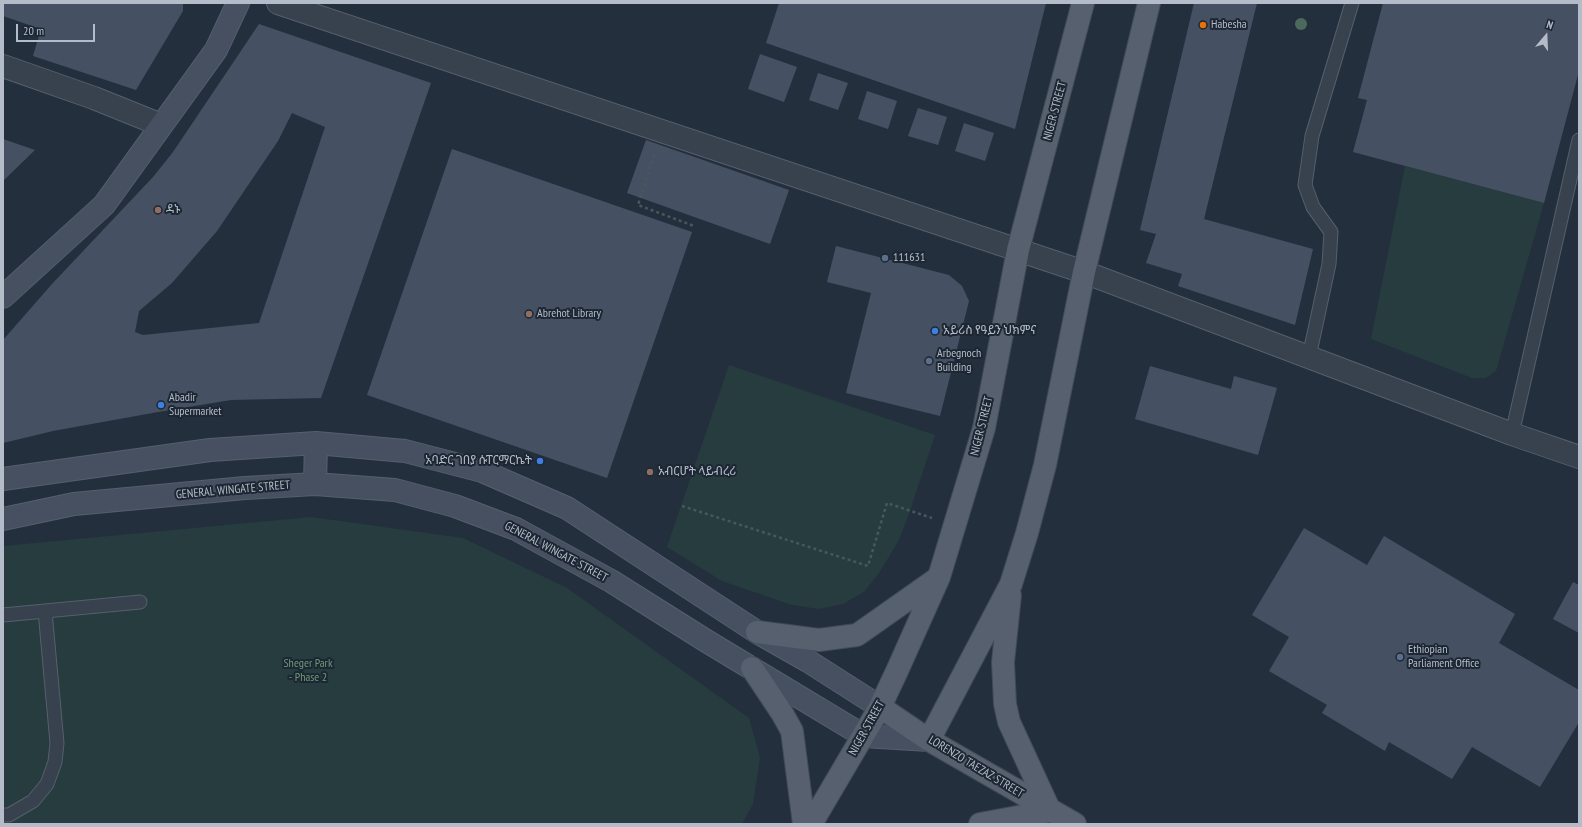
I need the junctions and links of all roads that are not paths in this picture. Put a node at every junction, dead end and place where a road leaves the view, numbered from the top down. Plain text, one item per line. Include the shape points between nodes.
1 (238, 3) edge
2 (278, 3) edge
3 (1083, 3) edge
4 (1149, 3) edge
5 (1352, 3) edge
6 (3, 66) edge
7 (161, 126) junction
8 (1579, 140) edge
9 (1018, 250) junction
10 (1084, 272) junction
11 (3, 297) edge
12 (1309, 357) junction
13 (1512, 434) junction
14 (316, 443) junction
15 (1579, 457) edge
16 (3, 479) edge
17 (315, 484) junction
18 (3, 519) edge
19 (939, 577) junction
20 (1011, 584) junction
21 (140, 602) dead end
22 (45, 611) junction
23 (3, 615) edge
24 (757, 632) junction
25 (752, 668) junction
26 (880, 707) junction
27 (864, 736) junction
28 (929, 740) junction
29 (1050, 811) junction
30 (3, 815) edge
31 (804, 824) edge
32 (811, 824) edge
33 (980, 824) edge
34 (1075, 824) edge

1 - 7 main road via 216,50
2 - 9 street
3 - 9 main road, NIGER STREET
4 - 10 main road
5 - 12 lane via 1312,136 1305,185 1313,207 1331,232 1329,264
6 - 7 street via 94,98
7 - 11 main road via 104,205
8 - 13 lane
9 - 10 street
9 - 19 main road, NIGER STREET via 984,428
10 - 12 street
10 - 20 main road via 1045,465
12 - 13 street
13 - 15 street
14 - 16 main road via 210,450
14 - 17 main road
14 - 24 main road via 405,451 482,471 567,508
17 - 18 main road, GENERAL WINGATE STREET via 74,504
17 - 25 main road, GENERAL WINGATE STREET via 395,490 455,506 516,529 611,581
19 - 24 main road via 857,635 819,640
19 - 26 main road, NIGER STREET
20 - 28 main road
20 - 29 main road via 1003,662 1005,704 1009,722
21 - 22 lane
22 - 23 lane
22 - 30 lane via 57,743 55,762 47,784 33,801 10,814
24 - 26 main road
25 - 27 main road, GENERAL WINGATE STREET
25 - 31 main road via 792,731
26 - 27 main road, NIGER STREET
26 - 28 main road, LORENZO TAEZAZ STREET
27 - 28 main road, GENERAL WINGATE STREET
27 - 32 main road, NIGER STREET
28 - 29 main road, LORENZO TAEZAZ STREET
29 - 33 main road
29 - 34 main road, LORENZO TAEZAZ STREET

